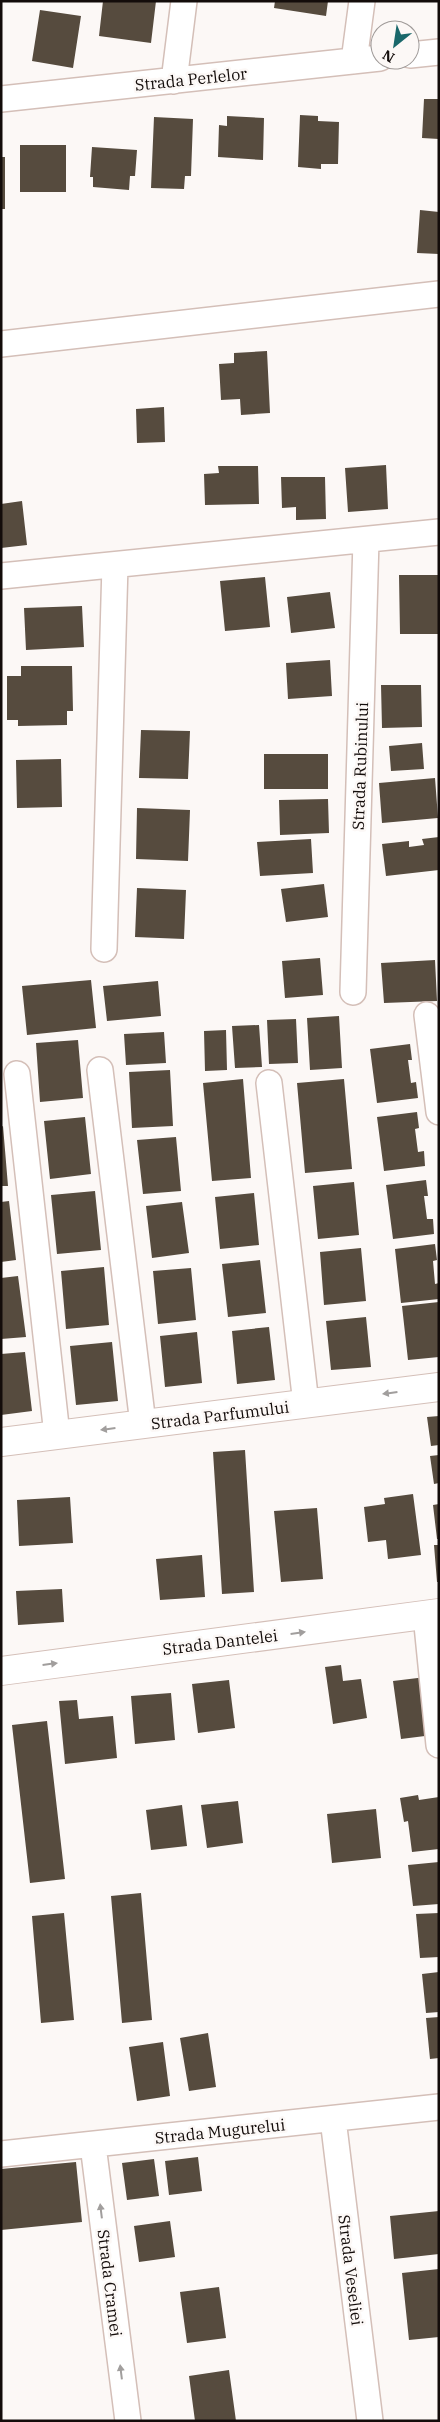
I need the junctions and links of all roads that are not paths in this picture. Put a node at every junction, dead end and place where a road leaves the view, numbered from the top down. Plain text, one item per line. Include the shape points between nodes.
1 (184, 1) edge
2 (362, 1) edge
3 (439, 52) edge
4 (420, 54) edge
5 (370, 59) edge
6 (354, 61) junction
7 (174, 81) junction
8 (1, 100) edge
9 (439, 294) edge
10 (1, 344) edge
11 (439, 532) edge
12 (366, 540) junction
13 (115, 565) junction
14 (1, 576) edge
15 (104, 949) dead end
16 (353, 992) dead end
17 (427, 1015) dead end
18 (100, 1070) dead end
19 (17, 1074) dead end
20 (269, 1083) dead end
21 (439, 1112) edge
22 (439, 1388) edge
23 (306, 1404) junction
24 (143, 1424) junction
25 (57, 1435) junction
26 (1, 1442) edge
27 (432, 1614) edge
28 (1, 1671) edge
29 (439, 1745) edge
30 (439, 2107) edge
31 (333, 2120) junction
32 (93, 2145) junction
33 (1, 2154) edge
34 (128, 2421) edge
35 (370, 2421) edge

1 - 7 street
2 - 6 street
3 - 4 street
5 - 6 street, Strada Perlelor
6 - 7 street, Strada Perlelor
7 - 8 street, Strada Perlelor
9 - 10 street
11 - 12 street
12 - 13 street
12 - 16 street, Strada Rubinului
13 - 14 street
13 - 15 street
17 - 21 street
18 - 24 street
19 - 25 street
20 - 23 street
22 -> 23 street, Strada Parfumului
23 - 24 street, Strada Parfumului
24 -> 25 street, Strada Parfumului
25 - 26 street, Strada Parfumului
28 -> 27 street, Strada Dantelei
27 - 29 street
30 - 31 street, Strada Mugurelui
31 - 32 street, Strada Mugurelui
31 - 35 street, Strada Veseliei
32 - 33 street, Strada Mugurelui
34 -> 32 street, Strada Cramei

